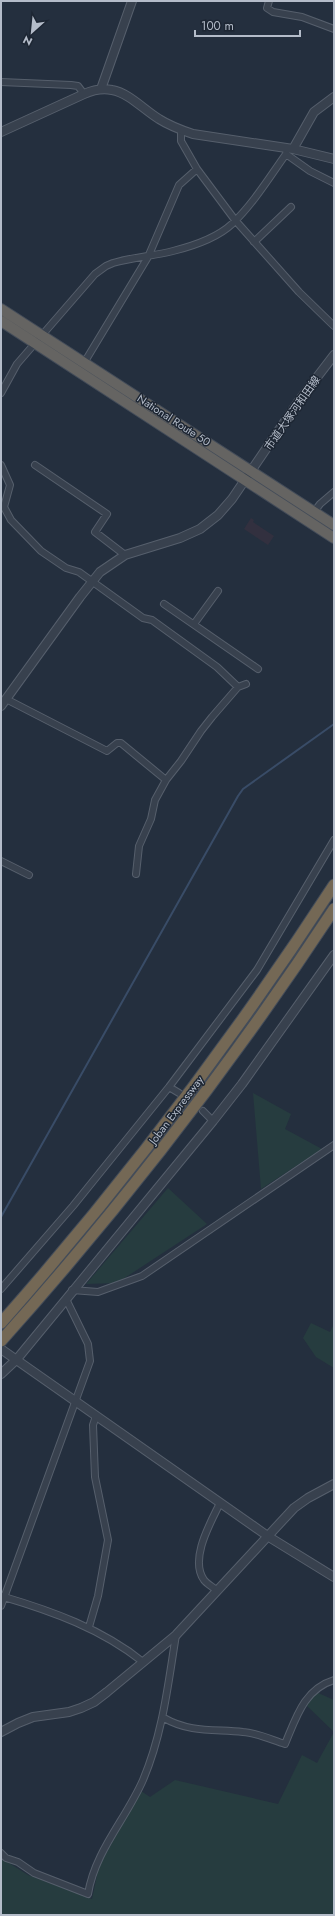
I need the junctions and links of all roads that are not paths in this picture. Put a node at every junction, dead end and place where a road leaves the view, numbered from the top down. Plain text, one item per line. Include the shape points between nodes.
1 (132, 1) edge
2 (269, 1) edge
3 (334, 29) edge
4 (1, 82) edge
5 (102, 89) junction
6 (84, 94) junction
7 (334, 97) edge
8 (181, 130) junction
9 (1, 132) edge
10 (289, 150) junction
11 (334, 159) edge
12 (197, 169) junction
13 (334, 183) edge
14 (291, 207) dead end
15 (235, 220) junction
16 (254, 242) junction
17 (148, 257) junction
18 (1, 309) edge
19 (1, 321) edge
20 (334, 326) edge
21 (38, 340) junction
22 (334, 355) edge
23 (84, 363) junction
24 (1, 393) edge
25 (1, 465) edge
26 (36, 465) dead end
27 (251, 471) junction
28 (245, 480) junction
29 (334, 492) edge
30 (314, 512) junction
31 (334, 525) edge
32 (334, 538) edge
33 (125, 555) junction
34 (92, 582) junction
35 (218, 591) dead end
36 (164, 604) dead end
37 (194, 624) junction
38 (258, 669) dead end
39 (246, 684) dead end
40 (238, 687) junction
41 (6, 699) junction
42 (1, 706) edge
43 (166, 780) junction
44 (334, 840) edge
45 (1, 861) edge
46 (136, 874) dead end
47 (29, 875) dead end
48 (334, 885) edge
49 (334, 909) edge
50 (334, 955) edge
51 (169, 1087) junction
52 (179, 1093) dead end
53 (203, 1111) dead end
54 (213, 1121) junction
55 (334, 1145) edge
56 (1, 1289) edge
57 (72, 1290) junction
58 (66, 1299) junction
59 (1, 1323) edge
60 (1, 1343) edge
61 (17, 1359) junction
62 (1, 1374) edge
63 (75, 1401) junction
64 (96, 1416) junction
65 (334, 1484) edge
66 (220, 1503) junction
67 (269, 1537) junction
68 (334, 1577) edge
69 (216, 1590) junction
70 (3, 1597) edge
71 (1, 1606) edge
72 (89, 1627) junction
73 (176, 1635) junction
74 (143, 1662) junction
75 (334, 1680) edge
76 (164, 1718) junction
77 (1, 1732) edge
78 (1, 1854) edge

1 - 5 street via 105,74
2 - 3 street via 267,8 272,12 302,17
4 - 6 street via 78,86
5 - 6 street
5 - 8 street via 118,92
6 - 9 street
7 - 10 street via 314,112
8 - 10 street
8 - 12 street via 181,141
10 - 11 street
10 - 13 street via 310,171
10 - 15 street via 256,197
12 - 15 street
12 - 17 street via 179,185
14 - 16 street
15 - 16 street
15 - 17 street via 205,241
16 - 20 street
17 - 21 street via 124,260 106,266 95,274
17 - 23 street
18 - 21 highway, National Route 50
19 - 21 highway, National Route 50
21 - 23 highway, National Route 50
21 - 24 street via 14,370
21 - 28 highway, National Route 50
22 - 27 street, 市道大塚河和田線
23 - 27 highway, National Route 50
25 - 34 street via 10,485 4,507 11,520 40,551
26 - 33 street via 107,514 95,532
27 - 28 street, 市道大塚河和田線
27 - 30 highway, National Route 50
28 - 32 highway, National Route 50
28 - 33 street, 市道大塚河和田線 via 226,507 204,526 180,538
29 - 30 street
30 - 31 highway, National Route 50
33 - 34 street, 市道大塚河和田線 via 111,563
34 - 40 street via 143,618 152,620 222,671
34 - 41 street, 市道大塚河和田線
35 - 37 street
36 - 37 street
37 - 38 street
39 - 40 street
40 - 43 street via 201,731
41 - 42 street, 市道大塚河和田線
41 - 43 street via 107,751 116,743 121,743
43 - 46 street via 139,846
44 - 51 street via 257,970
45 - 47 street
48 - 59 highway, Joban Expressway via 253,1005 136,1163 58,1259
49 - 60 highway, Joban Expressway via 264,1013 199,1101 146,1170
50 - 54 street
51 - 52 street
51 - 56 street via 73,1206
53 - 54 street
54 - 57 street
55 - 57 street via 142,1276 98,1292
57 - 58 street
58 - 61 street
58 - 63 street via 88,1344 90,1361
60 - 61 street
61 - 62 street
61 - 63 street
63 - 64 street
63 - 70 street
64 - 66 street
64 - 72 street via 95,1477 108,1540 98,1596
65 - 67 street via 294,1508
66 - 67 street
66 - 69 street via 201,1545 200,1559 204,1580
67 - 68 street
67 - 69 street
69 - 73 street
70 - 71 street
70 - 72 street
72 - 74 street
73 - 74 street
73 - 76 street
74 - 77 street via 94,1702 69,1712 33,1717
75 - 76 street via 316,1689 308,1698 285,1744 250,1733 212,1731 184,1726
76 - 78 street via 144,1778 133,1803 96,1865 88,1894 34,1873

